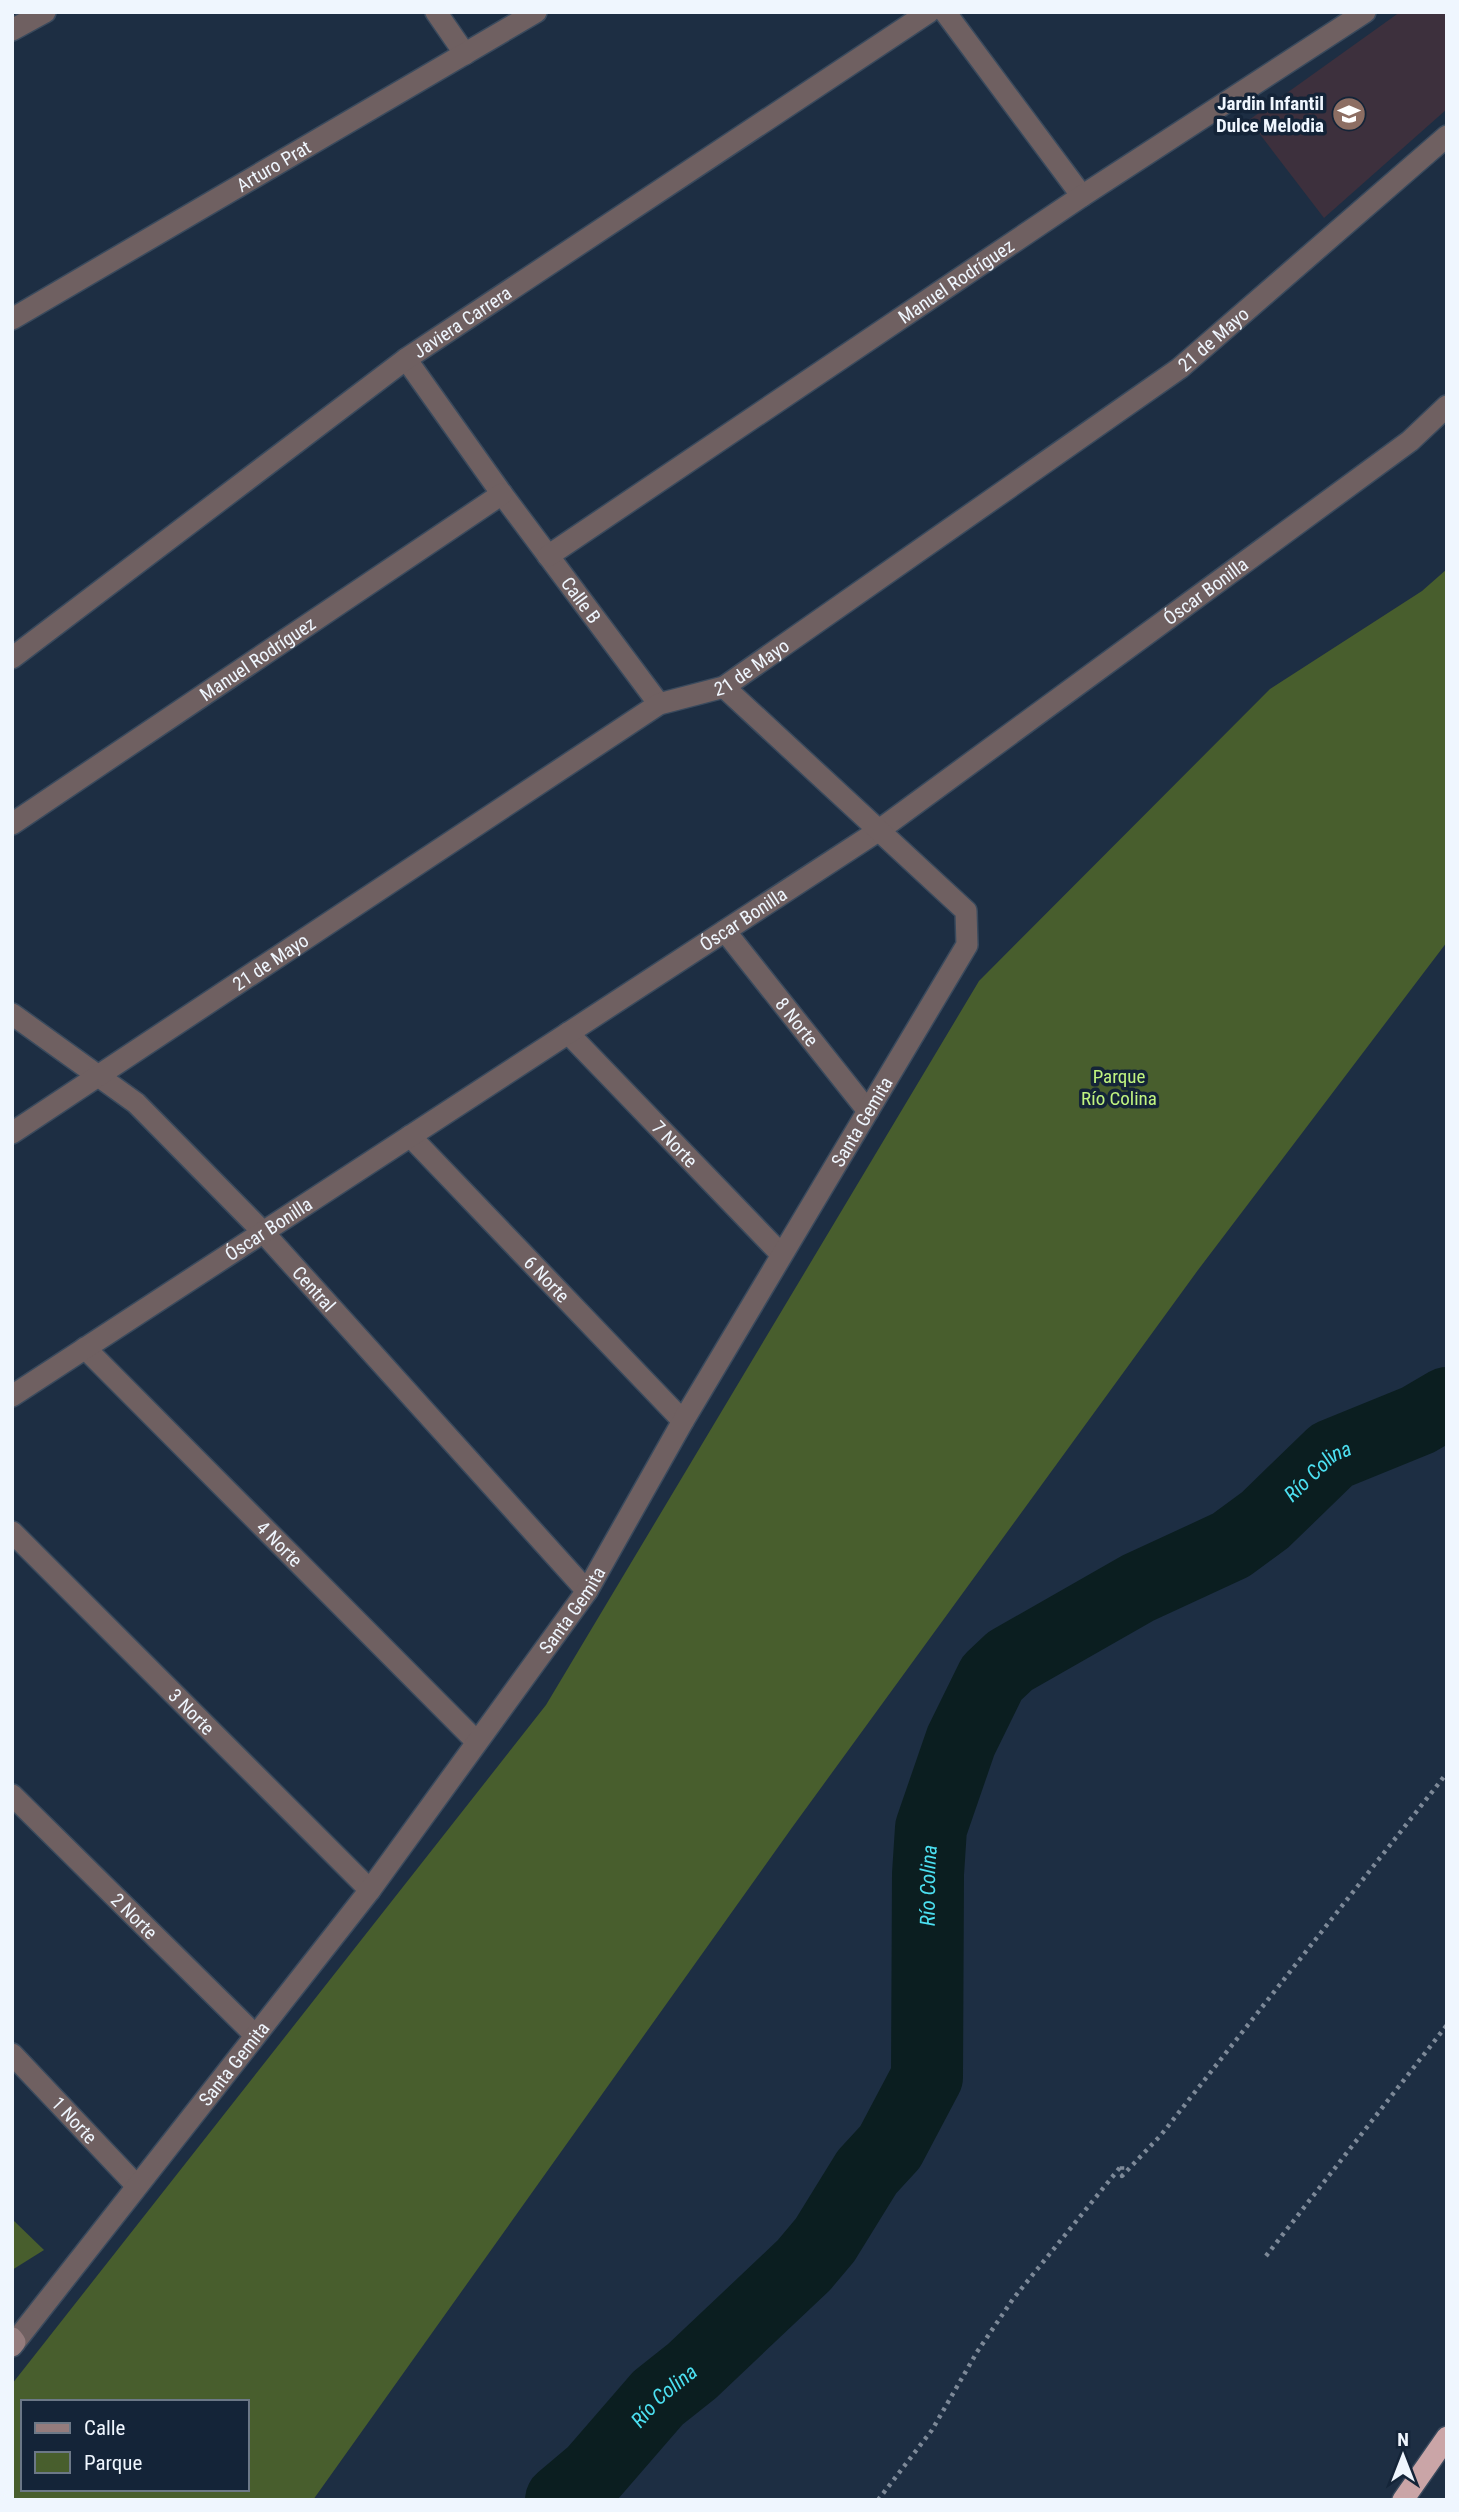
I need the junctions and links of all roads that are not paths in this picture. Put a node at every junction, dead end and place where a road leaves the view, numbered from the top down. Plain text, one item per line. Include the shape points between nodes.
1 (45, 12) edge
2 (436, 12) edge
3 (536, 12) edge
4 (929, 12) edge
5 (945, 12) edge
6 (1365, 12) edge
7 (12, 30) edge
8 (465, 54) junction
9 (1447, 136) edge
10 (1082, 196) junction
11 (12, 319) edge
12 (406, 359) junction
13 (1447, 406) edge
14 (502, 494) junction
15 (548, 556) junction
16 (12, 658) edge
17 (724, 687) junction
18 (659, 705) junction
19 (12, 824) edge
20 (878, 831) junction
21 (725, 931) junction
22 (12, 1014) edge
23 (568, 1033) junction
24 (100, 1076) junction
25 (868, 1111) junction
26 (12, 1133) edge
27 (410, 1136) junction
28 (262, 1233) junction
29 (781, 1254) junction
30 (85, 1348) junction
31 (12, 1395) edge
32 (683, 1421) junction
33 (12, 1532) edge
34 (587, 1591) junction
35 (477, 1741) junction
36 (12, 1795) edge
37 (370, 1890) junction
38 (255, 2035) junction
39 (12, 2054) edge
40 (136, 2185) junction
41 (13, 2342) edge
42 (1447, 2437) edge
43 (1403, 2500) edge

1 - 7 street
2 - 8 street
3 - 8 street, Arturo Prat
4 - 12 street, Javiera Carrera
5 - 10 street
6 - 10 street, Manuel Rodríguez
8 - 11 street, Arturo Prat
9 - 17 street, 21 de Mayo via 1180,369
10 - 15 street, Manuel Rodríguez
12 - 14 street, Calle B
12 - 16 street, Javiera Carrera
13 - 20 street, Óscar Bonilla via 1410,441
14 - 15 street, Calle B
14 - 19 street, Manuel Rodríguez
15 - 18 street, Calle B
17 - 18 street, 21 de Mayo
17 - 20 street, Santa Gemita
18 - 24 street, 21 de Mayo
20 - 21 street, Óscar Bonilla
20 - 25 street, Santa Gemita via 966,911 967,945
21 - 23 street, Óscar Bonilla
21 - 25 street, 8 Norte
22 - 24 street, Central
23 - 27 street, Óscar Bonilla
23 - 29 street, 7 Norte
24 - 26 street, 21 de Mayo
24 - 28 street, Central via 136,1103
25 - 29 street, Santa Gemita
27 - 28 street, Óscar Bonilla
27 - 32 street, 6 Norte
28 - 30 street, Óscar Bonilla
28 - 34 street, Central
29 - 32 street, Santa Gemita
30 - 31 street, Óscar Bonilla
30 - 35 street, 4 Norte
32 - 34 street, Santa Gemita
33 - 37 street, 3 Norte
34 - 35 street, Santa Gemita
35 - 37 street, Santa Gemita
36 - 38 street, 2 Norte
37 - 38 street, Santa Gemita
38 - 40 street, Santa Gemita
39 - 40 street, 1 Norte
40 - 41 street, Santa Gemita
42 - 43 highway

